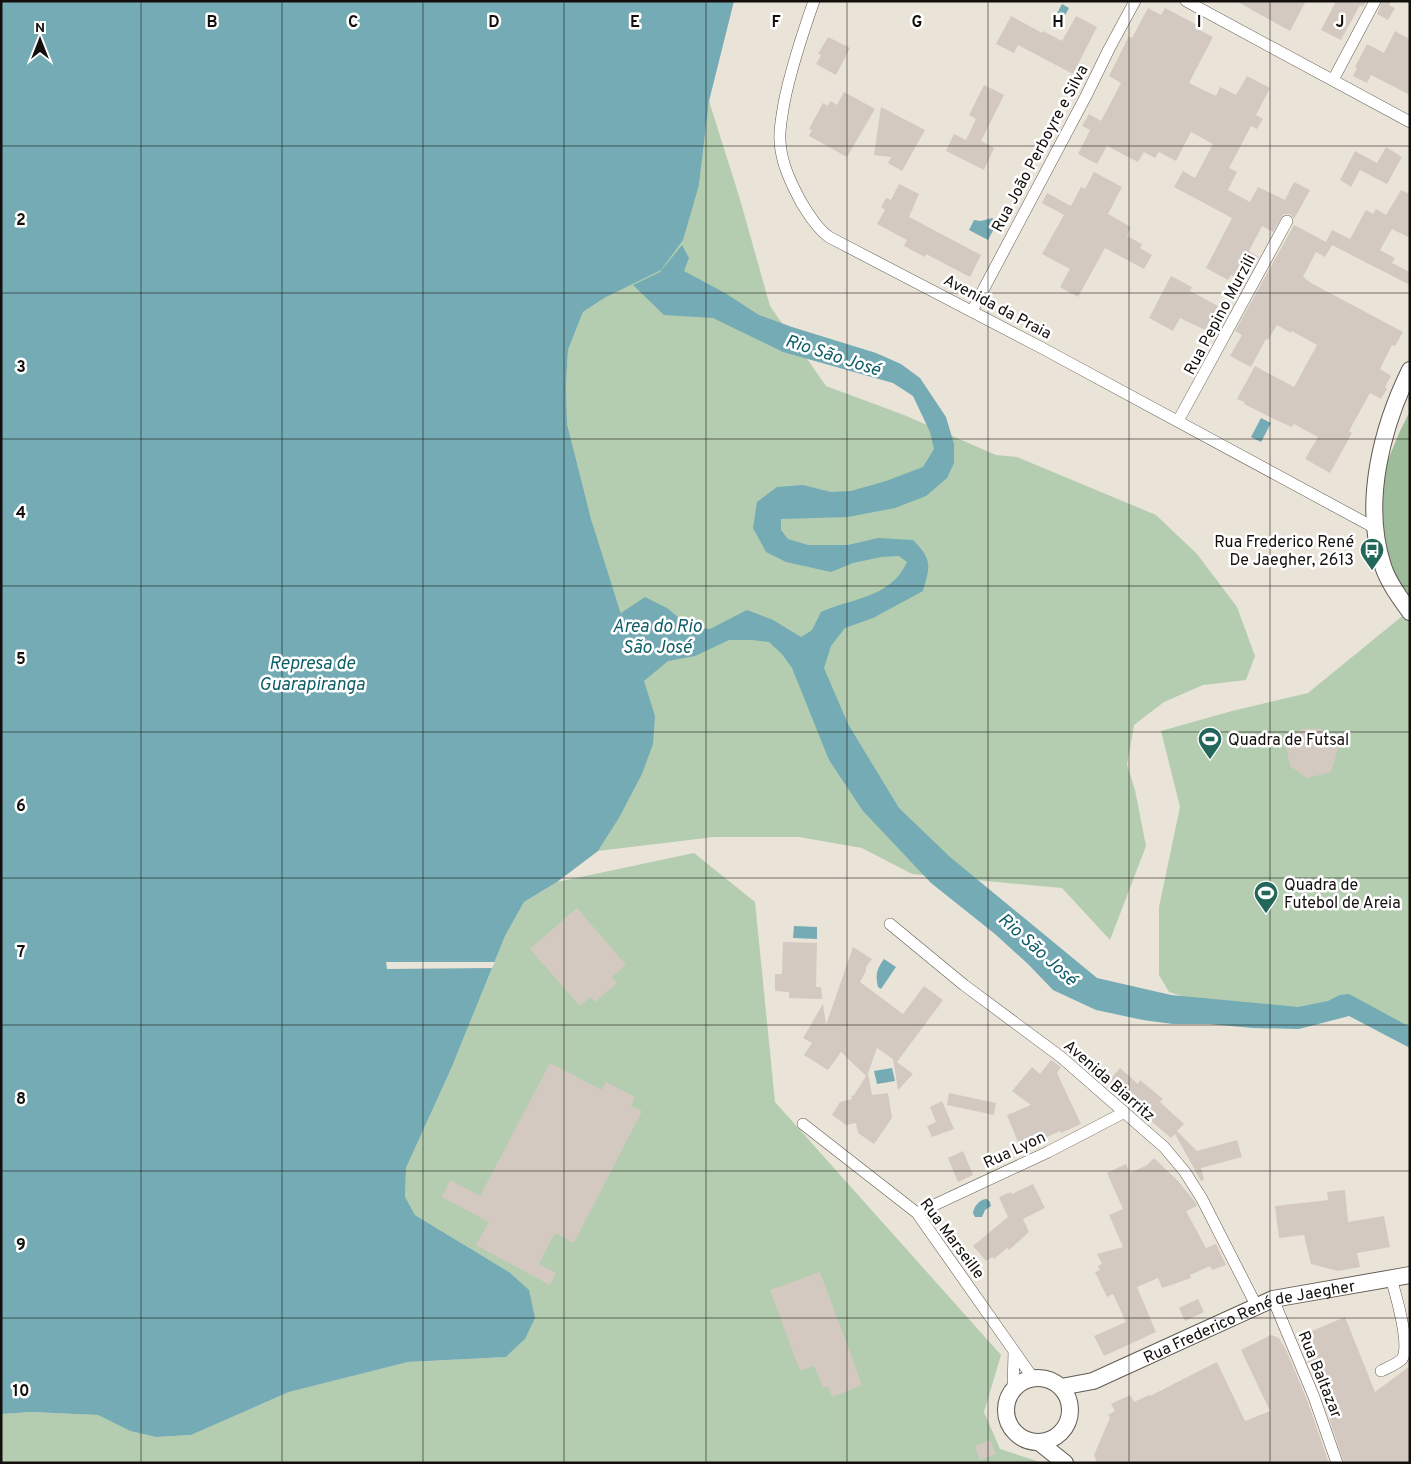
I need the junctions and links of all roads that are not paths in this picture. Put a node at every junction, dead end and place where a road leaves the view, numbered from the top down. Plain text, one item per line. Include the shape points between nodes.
1 (814, 1) edge
2 (1135, 1) edge
3 (1186, 1) edge
4 (1374, 1) edge
5 (1333, 80) junction
6 (1410, 122) edge
7 (1287, 222) dead end
8 (972, 311) junction
9 (1410, 370) edge
10 (1178, 421) junction
11 (1375, 528) junction
12 (1410, 612) edge
13 (890, 924) dead end
14 (1123, 1113) junction
15 (803, 1124) dead end
16 (917, 1213) junction
17 (1410, 1275) edge
18 (1391, 1278) junction
19 (1273, 1299) junction
20 (1256, 1305) junction
21 (1014, 1351) junction
22 (1381, 1371) dead end
23 (1033, 1378) junction
24 (1094, 1382) junction
25 (1061, 1387) junction
26 (1013, 1390) junction
27 (1070, 1404) junction
28 (1062, 1432) junction
29 (1040, 1443) junction
30 (1066, 1463) edge
31 (1337, 1463) edge

1 - 8 street, Avenida da Praia via 793,63 781,123 780,142 792,186 809,216 829,237
2 - 8 street, Rua João Perboyre e Silva
3 - 5 street
4 - 5 street
5 - 6 street
7 - 10 street, Rua Pepino Murzili
8 - 10 street, Avenida da Praia
9 - 11 main road via 1396,397 1384,439 1375,498
10 - 11 street, Avenida da Praia
11 - 12 main road via 1383,566
13 - 14 street, Avenida Biarritz via 1061,1057
14 - 16 street, Rua Lyon
14 - 20 street, Avenida Biarritz via 1164,1147 1185,1172
15 - 16 street, Rua Marseille
16 - 21 street, Rua Marseille
17 - 18 main road, Rua Frederico René de Jaegher
18 - 19 main road, Rua Frederico René de Jaegher
18 - 22 street via 1408,1344 1402,1360
19 - 20 main road, Rua Frederico René de Jaegher
19 - 31 street, Rua Baltazar via 1314,1397
20 - 24 main road, Rua Frederico René de Jaegher
21 - 23 street, Rua Marseille
21 - 26 street
23 - 25 main road via 1043,1378
23 - 26 main road
24 - 25 main road, Rua Frederico René de Jaegher
24 - 27 main road, Rua Frederico René de Jaegher
25 - 27 main road
26 - 29 main road via 1007,1400 1008,1423 1024,1440
27 - 28 main road via 1068,1424
28 - 29 main road
28 - 30 main road
29 - 30 main road

